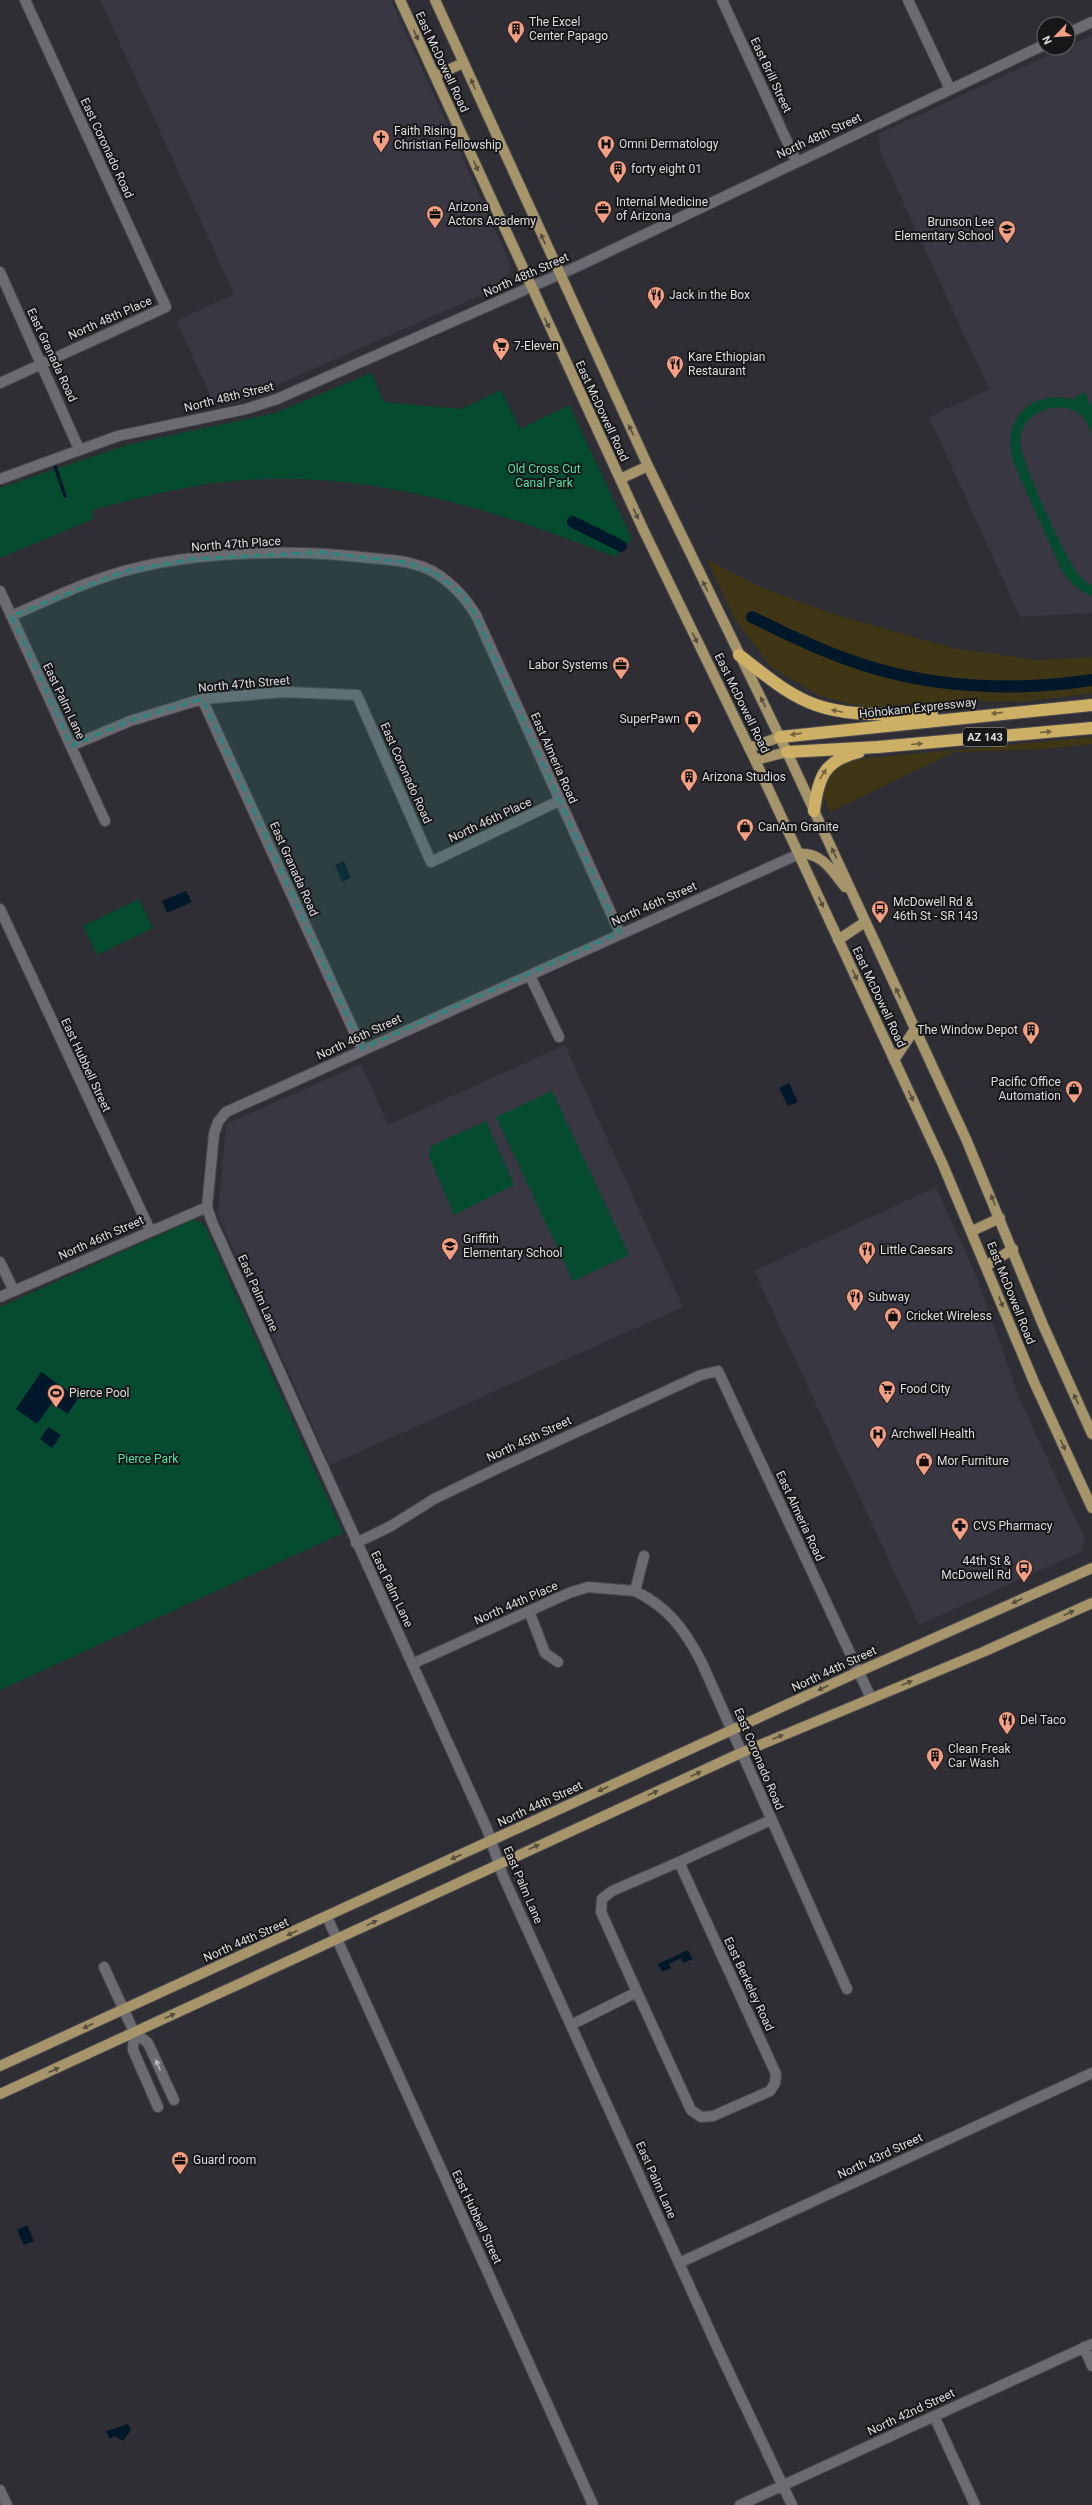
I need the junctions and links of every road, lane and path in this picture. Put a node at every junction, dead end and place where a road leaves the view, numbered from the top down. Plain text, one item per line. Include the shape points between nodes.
1 (25, 0) edge
2 (400, 0) edge
3 (435, 0) edge
4 (722, 0) edge
5 (908, 0) edge
6 (1092, 22) edge
7 (1076, 29) edge
8 (1036, 49) edge
9 (464, 63) junction
10 (435, 76) junction
11 (950, 89) junction
12 (796, 161) junction
13 (0, 272) edge
14 (559, 275) junction
15 (530, 288) junction
16 (166, 307) joint
17 (42, 364) junction
18 (0, 382) edge
19 (79, 449) junction
20 (648, 466) junction
21 (0, 479) edge
22 (620, 479) junction
23 (0, 592) edge
24 (463, 594) joint
25 (12, 616) junction
26 (739, 655) junction
27 (356, 695) joint
28 (202, 699) junction
29 (1092, 705) edge
30 (974, 716) junction
31 (1092, 728) edge
32 (780, 737) junction
33 (71, 746) junction
34 (878, 747) junction
35 (749, 748) junction
36 (787, 752) junction
37 (755, 760) junction
38 (559, 801) junction
39 (814, 811) junction
40 (105, 821) dead end
41 (799, 854) junction
42 (431, 862) joint
43 (856, 901) junction
44 (0, 909) edge
45 (866, 922) junction
46 (620, 933) junction
47 (838, 940) junction
48 (530, 976) junction
49 (915, 1029) junction
50 (559, 1037) dead end
51 (362, 1049) junction
52 (894, 1060) junction
53 (207, 1207) junction
54 (1000, 1218) junction
55 (150, 1230) junction
56 (972, 1231) junction
57 (1013, 1249) junction
58 (0, 1262) edge
59 (986, 1266) junction
60 (14, 1291) junction
61 (0, 1297) edge
62 (718, 1372) joint
63 (1092, 1434) edge
64 (1092, 1508) edge
65 (356, 1543) junction
66 (644, 1556) dead end
67 (1092, 1568) edge
68 (634, 1591) junction
69 (1092, 1603) edge
70 (529, 1611) junction
71 (558, 1662) dead end
72 (412, 1664) junction
73 (858, 1672) junction
74 (871, 1698) junction
75 (733, 1730) junction
76 (743, 1752) junction
77 (771, 1820) junction
78 (491, 1841) junction
79 (679, 1862) junction
80 (499, 1864) junction
81 (327, 1917) junction
82 (337, 1940) junction
83 (104, 1967) dead end
84 (848, 1989) dead end
85 (637, 1992) junction
86 (123, 2010) junction
87 (571, 2024) junction
88 (134, 2032) junction
89 (0, 2066) edge
90 (1092, 2073) edge
91 (0, 2094) edge
92 (174, 2100) dead end
93 (158, 2107) dead end
94 (679, 2263) junction
95 (1088, 2345) edge
96 (1092, 2366) edge
97 (934, 2416) junction
98 (783, 2485) junction
99 (0, 2490) edge
100 (7, 2505) edge
101 (593, 2505) edge
102 (740, 2505) edge
103 (792, 2505) edge
104 (975, 2505) edge

1 - 16 street, East Coronado Road
2 -> 10 main road, East McDowell Road
3 - 9 main road, East McDowell Road
4 - 12 street, East Brill Street
5 - 11 street
6 - 7 street
8 - 11 street, North 48th Street
9 - 10 main road
14 -> 9 main road, East McDowell Road
10 -> 15 main road, East McDowell Road
11 - 12 street, North 48th Street
12 - 14 street, North 48th Street
13 - 17 street, East Granada Road
14 - 15 street, North 48th Street
20 -> 14 main road, East McDowell Road
15 - 19 street, North 48th Street via 277,400 118,436
15 -> 22 main road, East McDowell Road
16 - 17 street, North 48th Place
17 - 18 street, North 48th Place
17 - 19 street, East Granada Road
19 - 21 street, North 48th Street
20 - 22 main road
26 -> 20 main road, East McDowell Road
22 -> 35 main road, East McDowell Road
23 - 25 street, East Palm Lane
24 - 25 street, North 47th Place via 434,572 406,562 320,552 247,554 192,559 124,571 70,590
24 - 38 street, East Almeria Road via 476,615
25 - 33 street, East Palm Lane
30 -> 26 highway via 857,713 829,709 791,693
32 -> 26 main road, East McDowell Road
27 - 28 street, North 47th Street via 284,692
27 - 42 street, East Coronado Road
28 - 33 street, North 47th Street via 130,721
28 - 51 street, East Granada Road
29 -> 30 highway, Hohokam Expressway / AZ 143
30 -> 32 highway, Hohokam Expressway / AZ 143
34 -> 31 highway, AZ 143
32 - 35 main road, Hohokam Expressway / AZ 143
32 - 36 main road, East McDowell Road
33 - 40 street, East Palm Lane
34 - 36 highway, AZ 143
39 -> 34 highway via 818,785 827,769 848,754
35 - 37 main road, East McDowell Road
36 - 37 main road, AZ 143
36 - 39 main road, East McDowell Road
37 - 41 main road, East McDowell Road
38 - 42 street, North 46th Place
38 - 46 street, East Almeria Road
43 -> 39 main road, East McDowell Road
41 - 43 main road via 812,855 826,863
41 - 46 street, North 46th Street
41 -> 47 main road, East McDowell Road
43 - 45 main road, East McDowell Road
44 - 55 street, East Hubbell Street
45 - 47 main road
49 -> 45 main road, East McDowell Road
46 - 48 street, North 46th Street
47 -> 52 main road, East McDowell Road
48 - 50 street
48 - 51 street, North 46th Street
49 - 52 main road
54 -> 49 main road, East McDowell Road
51 - 53 street, North 46th Street via 226,1112 218,1122 214,1134
52 -> 56 main road, East McDowell Road
53 - 55 street, North 46th Street
53 - 65 street, East Palm Lane
54 - 56 main road
54 - 57 main road, East McDowell Road
55 - 60 street, North 46th Street
56 - 59 main road, East McDowell Road
57 - 59 main road
63 -> 57 main road, East McDowell Road via 1043,1325
58 - 60 street
59 -> 64 main road, East McDowell Road via 1034,1382
60 - 61 street, North 46th Street
62 - 65 street, North 45th Street via 701,1375 496,1468
62 - 73 street, East Almeria Road
65 - 72 street, East Palm Lane
66 - 68 street
67 -> 73 main road, North 44th Street
68 - 70 street, North 44th Place via 588,1587
68 - 75 street, East Coronado Road via 663,1609 685,1631
74 -> 69 main road
70 - 71 street via 545,1653
70 - 72 street, North 44th Place
72 - 78 street, East Palm Lane
73 - 74 street, East Almeria Road
73 -> 75 main road, North 44th Street
76 -> 74 main road
75 - 76 street, East Coronado Road
75 -> 78 main road, North 44th Street
76 - 77 street, East Coronado Road
80 -> 76 main road
77 - 79 street
77 - 84 street, East Coronado Road
78 - 80 street, East Palm Lane
78 -> 81 main road, North 44th Street
79 - 85 street, East Berkeley Road via 612,1891 602,1899 601,1912
79 - 85 street, East Berkeley Road via 776,2074 776,2083 770,2091 713,2116 700,2117 691,2110
82 -> 80 main road
80 - 87 street, East Palm Lane
81 - 82 street, East Hubbell Street
81 -> 86 main road, North 44th Street
88 -> 82 main road
82 - 101 street, East Hubbell Street
83 - 86 street
85 - 87 street
86 - 88 street
86 -> 89 main road, North 44th Street
87 - 94 street, East Palm Lane
91 -> 88 main road
92 -> 88 street via 148,2043
88 - 93 street via 133,2050
90 - 94 street, North 43rd Street
94 - 98 street, East Palm Lane
95 - 96 street
95 - 97 street, North 42nd Street
97 - 98 street, North 42nd Street
97 - 104 street
98 - 102 street, North 42nd Street
98 - 103 street, East Palm Lane
99 - 100 street

